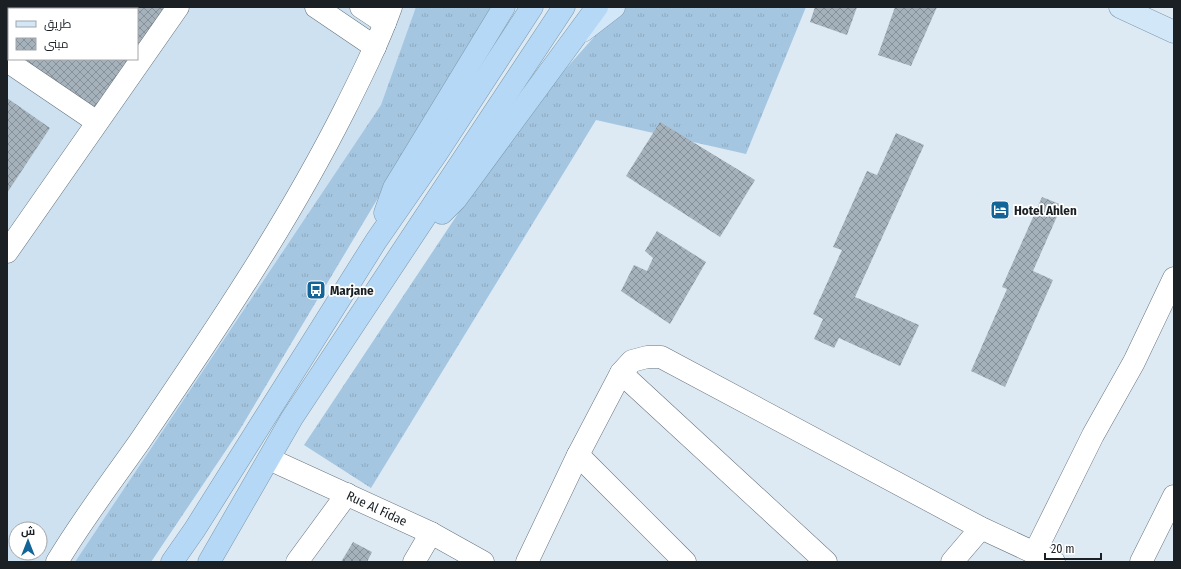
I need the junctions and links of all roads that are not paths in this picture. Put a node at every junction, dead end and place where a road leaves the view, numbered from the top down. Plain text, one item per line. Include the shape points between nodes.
1 (178, 7) edge
2 (316, 7) edge
3 (360, 7) edge
4 (504, 7) edge
5 (532, 7) edge
6 (564, 7) edge
7 (597, 7) edge
8 (614, 7) edge
9 (1120, 7) edge
10 (388, 15) edge
11 (1174, 32) edge
12 (574, 38) junction
13 (375, 48) junction
14 (7, 61) edge
15 (97, 122) junction
16 (376, 241) junction
17 (409, 244) junction
18 (7, 252) edge
19 (1174, 278) edge
20 (621, 374) junction
21 (578, 455) junction
22 (269, 459) junction
23 (347, 494) junction
24 (1174, 496) edge
25 (981, 528) junction
26 (431, 533) junction
27 (1035, 552) junction
28 (57, 562) edge
29 (172, 562) edge
30 (208, 562) edge
31 (298, 562) edge
32 (414, 562) edge
33 (483, 562) edge
34 (527, 562) edge
35 (685, 562) edge
36 (826, 562) edge
37 (952, 562) edge
38 (1054, 562) edge
39 (1141, 562) edge

1 - 15 street
2 - 13 street
3 - 10 street
4 - 16 highway via 394,188
5 - 16 highway
6 - 17 highway
7 - 12 highway
8 - 12 main road
9 - 11 main road
10 - 13 street
12 - 17 highway via 456,199
13 - 28 street via 318,160 270,242 197,358
14 - 15 street
15 - 18 street
16 - 29 highway
17 - 22 highway via 292,418
19 - 27 street via 1134,362 1093,436
20 - 21 street
20 - 25 street via 632,361 661,357
20 - 36 street
21 - 34 street
21 - 35 street
22 - 23 street, Rue Al Fidae
22 - 30 highway
23 - 26 street, Rue Al Fidae
23 - 31 street
24 - 39 street
25 - 27 street
25 - 37 street
26 - 32 street
26 - 33 street, Rue Al Fidae
27 - 38 street

